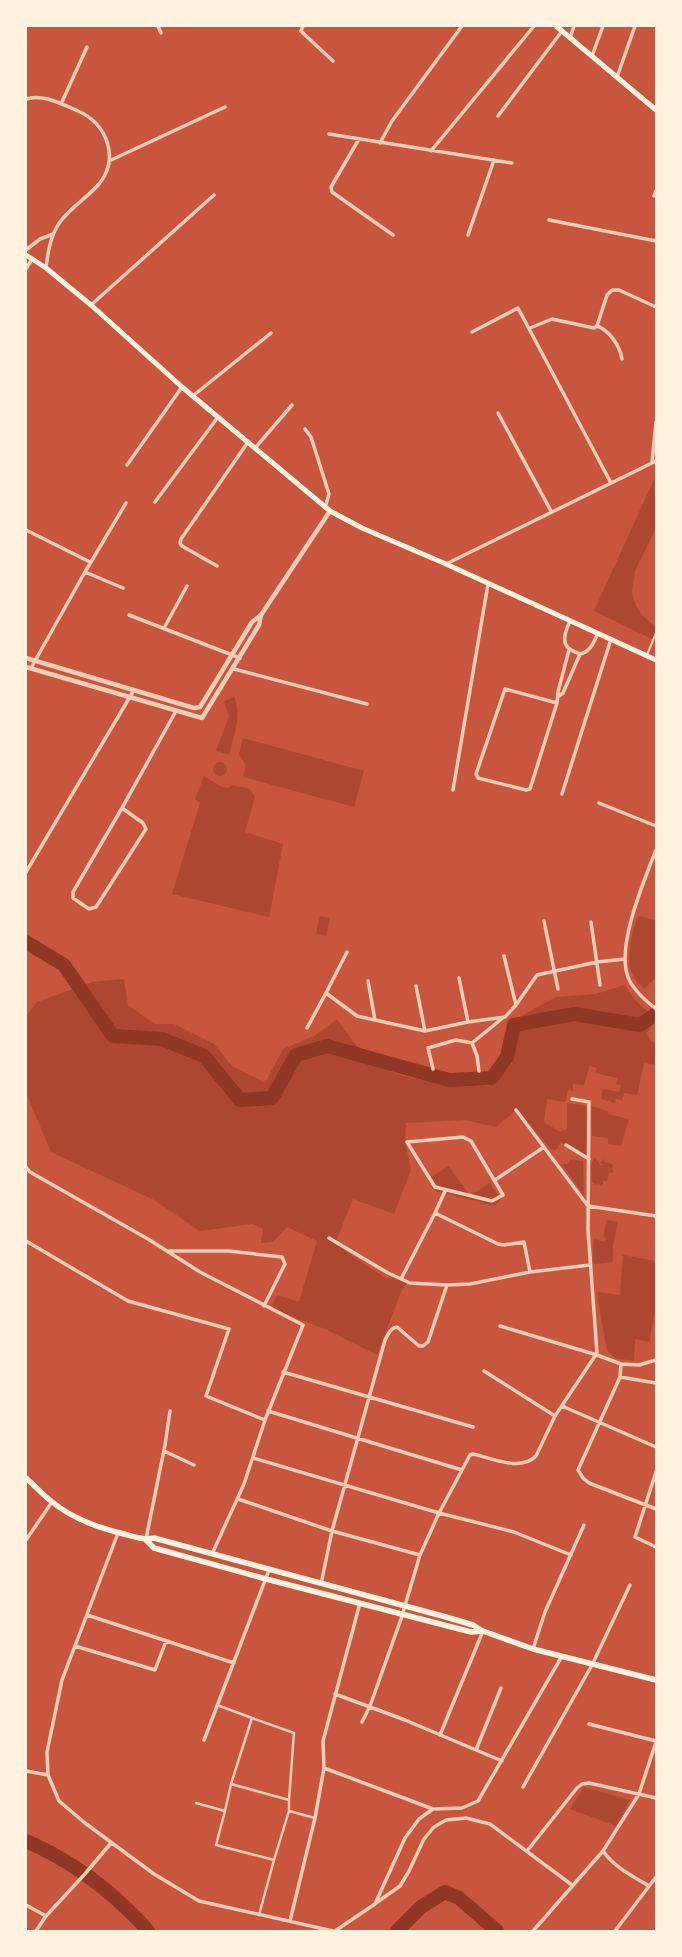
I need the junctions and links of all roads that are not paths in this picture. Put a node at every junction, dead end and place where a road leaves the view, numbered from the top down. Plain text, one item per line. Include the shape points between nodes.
1 (158, 26) edge
2 (303, 26) edge
3 (462, 26) edge
4 (534, 26) edge
5 (556, 26) edge
6 (574, 26) edge
7 (603, 26) edge
8 (635, 26) edge
9 (562, 31) junction
10 (161, 33) dead end
11 (570, 38) junction
12 (87, 47) dead end
13 (592, 56) junction
14 (333, 61) dead end
15 (616, 77) junction
16 (26, 99) edge
17 (61, 104) junction
18 (225, 107) dead end
19 (656, 110) edge
20 (498, 116) dead end
21 (329, 134) dead end
22 (359, 140) junction
23 (380, 143) junction
24 (431, 151) junction
25 (494, 160) junction
26 (108, 161) junction
27 (512, 163) dead end
28 (656, 191) edge
29 (214, 195) dead end
30 (654, 196) dead end
31 (548, 220) dead end
32 (53, 234) junction
33 (393, 235) dead end
34 (468, 235) dead end
35 (656, 241) edge
36 (26, 250) edge
37 (26, 255) edge
38 (32, 259) junction
39 (46, 268) junction
40 (26, 269) edge
41 (91, 305) junction
42 (656, 308) edge
43 (597, 326) junction
44 (530, 328) junction
45 (472, 332) dead end
46 (272, 333) dead end
47 (622, 359) dead end
48 (182, 387) junction
49 (194, 395) junction
50 (292, 405) dead end
51 (498, 413) dead end
52 (218, 417) junction
53 (656, 422) edge
54 (305, 429) dead end
55 (248, 442) junction
56 (255, 448) junction
57 (656, 461) edge
58 (652, 463) junction
59 (127, 465) dead end
60 (611, 483) junction
61 (155, 502) dead end
62 (126, 503) dead end
63 (325, 508) junction
64 (330, 511) junction
65 (551, 511) junction
66 (26, 530) edge
67 (90, 562) junction
68 (446, 564) junction
69 (217, 566) dead end
70 (85, 572) junction
71 (488, 584) junction
72 (187, 586) dead end
73 (123, 588) dead end
74 (129, 615) dead end
75 (261, 615) junction
76 (570, 621) junction
77 (164, 628) junction
78 (598, 633) junction
79 (656, 633) edge
80 (611, 639) junction
81 (569, 650) junction
82 (580, 654) junction
83 (232, 655) junction
84 (646, 656) junction
85 (26, 658) edge
86 (240, 658) junction
87 (34, 660) junction
88 (656, 660) edge
89 (28, 667) edge
90 (234, 669) junction
91 (134, 690) junction
92 (559, 696) junction
93 (131, 697) junction
94 (557, 703) junction
95 (366, 704) dead end
96 (176, 711) junction
97 (453, 790) dead end
98 (562, 794) dead end
99 (599, 803) dead end
100 (122, 808) junction
101 (656, 826) edge
102 (656, 850) edge
103 (654, 861) edge
104 (26, 872) edge
105 (544, 921) dead end
106 (591, 922) dead end
107 (347, 952) dead end
108 (504, 956) dead end
109 (624, 959) junction
110 (597, 962) junction
111 (553, 971) junction
112 (458, 978) dead end
113 (368, 981) dead end
114 (600, 985) dead end
115 (416, 986) dead end
116 (558, 989) dead end
117 (326, 993) junction
118 (516, 1005) junction
119 (656, 1009) edge
120 (505, 1017) junction
121 (375, 1020) junction
122 (468, 1022) junction
123 (307, 1028) dead end
124 (425, 1030) junction
125 (472, 1043) junction
126 (433, 1069) dead end
127 (479, 1071) dead end
128 (572, 1099) dead end
129 (516, 1110) dead end
130 (566, 1145) dead end
131 (544, 1147) junction
132 (589, 1159) junction
133 (26, 1168) edge
134 (495, 1180) junction
135 (445, 1191) junction
136 (588, 1206) junction
137 (435, 1213) junction
138 (656, 1216) edge
139 (329, 1238) dead end
140 (26, 1241) edge
141 (167, 1251) junction
142 (590, 1264) junction
143 (530, 1272) junction
144 (401, 1279) junction
145 (446, 1285) junction
146 (264, 1306) junction
147 (500, 1326) dead end
148 (597, 1355) junction
149 (656, 1360) edge
150 (621, 1364) junction
151 (484, 1371) dead end
152 (283, 1372) junction
153 (620, 1377) junction
154 (656, 1383) edge
155 (369, 1396) junction
156 (562, 1406) junction
157 (170, 1411) dead end
158 (268, 1411) junction
159 (555, 1416) junction
160 (265, 1420) junction
161 (601, 1422) junction
162 (473, 1427) dead end
163 (358, 1439) junction
164 (656, 1447) edge
165 (164, 1451) junction
166 (253, 1458) junction
167 (194, 1465) dead end
168 (462, 1470) junction
169 (656, 1472) edge
170 (26, 1478) edge
171 (345, 1485) junction
172 (238, 1499) junction
173 (52, 1502) junction
174 (644, 1504) junction
175 (656, 1509) edge
176 (439, 1513) junction
177 (584, 1525) dead end
178 (332, 1531) junction
179 (118, 1533) junction
180 (26, 1540) edge
181 (146, 1540) junction
182 (656, 1547) edge
183 (212, 1554) junction
184 (420, 1555) junction
185 (571, 1555) junction
186 (269, 1570) junction
187 (266, 1579) junction
188 (321, 1584) junction
189 (630, 1585) dead end
190 (360, 1603) junction
191 (405, 1606) junction
192 (403, 1613) junction
193 (87, 1615) junction
194 (483, 1631) junction
195 (166, 1641) junction
196 (75, 1646) junction
197 (533, 1649) junction
198 (562, 1656) junction
199 (234, 1662) junction
200 (592, 1665) junction
201 (656, 1680) edge
202 (501, 1688) dead end
203 (335, 1694) junction
204 (217, 1705) junction
205 (370, 1706) junction
206 (252, 1718) junction
207 (362, 1722) dead end
208 (589, 1724) dead end
209 (440, 1735) junction
210 (204, 1740) dead end
211 (656, 1741) edge
212 (476, 1750) junction
213 (502, 1761) junction
214 (324, 1768) junction
215 (26, 1771) edge
216 (48, 1775) junction
217 (231, 1784) junction
218 (523, 1787) dead end
219 (639, 1794) junction
220 (656, 1798) edge
221 (289, 1800) junction
222 (196, 1803) dead end
223 (434, 1809) junction
224 (225, 1811) junction
225 (289, 1812) junction
226 (315, 1818) junction
227 (111, 1842) junction
228 (527, 1851) junction
229 (603, 1851) junction
230 (274, 1860) junction
231 (656, 1877) edge
232 (572, 1886) junction
233 (649, 1886) junction
234 (375, 1904) junction
235 (26, 1905) edge
236 (260, 1915) junction
237 (46, 1916) junction
238 (290, 1921) junction
239 (36, 1931) edge
240 (334, 1931) edge
241 (533, 1931) edge
242 (614, 1931) edge

1 - 10 street
2 - 14 street via 301,31
3 - 23 street via 392,121
4 - 24 street
5 - 9 main road
6 - 11 street
7 - 13 street
8 - 15 street
9 - 11 main road
9 - 20 street
11 - 13 main road
12 - 17 street
13 - 15 main road
15 - 19 main road
16 - 17 street via 41,98
17 - 26 street via 86,114 101,127 106,136
18 - 26 street
21 - 22 street
22 - 23 street
22 - 33 street via 332,192
23 - 24 street
24 - 25 street
25 - 27 street
25 - 34 street
26 - 32 street via 99,184 68,211
28 - 30 street
29 - 41 street
31 - 35 street
32 - 36 street via 40,239
32 - 39 street
37 - 38 main road
38 - 39 main road
38 - 40 street
39 - 41 main road
41 - 48 main road
42 - 43 street via 619,290 612,290 607,295
43 - 44 street via 588,328 552,319
43 - 47 street via 605,331 620,350
44 - 45 street via 518,308
44 - 60 street
46 - 49 street
48 - 49 main road
48 - 59 street
49 - 52 main road
50 - 56 street
51 - 65 street
52 - 55 main road
52 - 61 street
53 - 58 street
54 - 63 street via 311,437 329,494
55 - 56 main road
55 - 69 street via 180,543
56 - 63 main road
57 - 58 street
58 - 60 street
60 - 65 street
62 - 67 street
63 - 64 main road
64 - 68 main road via 362,528
64 - 75 street
65 - 68 street
66 - 67 street
67 - 70 street
68 - 71 main road
70 - 73 street
70 - 87 street
71 - 76 main road
71 - 97 street
72 - 77 street
74 - 77 street
75 - 83 street via 252,622
75 - 86 street via 259,625
76 - 78 main road
76 - 81 street via 564,637
77 - 83 street
78 - 80 main road
78 - 82 street via 589,649
79 - 84 lane
80 - 84 main road
80 - 98 street
81 - 82 street
81 - 92 street
82 - 92 street
83 - 86 street
83 - 91 street via 200,707 194,708
84 - 88 main road
85 - 87 street
86 - 90 street
87 - 89 street
87 - 91 street
89 - 93 street
90 - 95 street
90 - 96 street via 202,718
91 - 93 street
92 - 94 street
93 - 96 street
93 - 104 street
94 - 94 street via 530,789 478,778 476,774 505,689
96 - 100 street
99 - 101 street
100 - 100 street via 143,823 146,829 96,907 89,909 73,898 73,892
102 - 103 street
103 - 109 street via 630,925
105 - 111 street
106 - 110 street
107 - 117 street
108 - 118 street
109 - 110 street
109 - 119 street via 628,979
110 - 111 street
110 - 114 street
111 - 116 street
111 - 118 street via 537,974
112 - 122 street
113 - 121 street
115 - 124 street
117 - 121 street via 357,1016
117 - 123 street
118 - 120 street
120 - 122 street
120 - 125 street
121 - 124 street
122 - 124 street
125 - 126 street via 456,1040 428,1048
125 - 127 street
128 - 132 street via 589,1102
129 - 131 street
130 - 132 street
131 - 134 street
131 - 136 street
132 - 136 street
133 - 141 street
134 - 135 street via 504,1194 492,1201
134 - 135 street via 467,1138 407,1141 433,1186
135 - 137 street
136 - 138 street
136 - 142 street
137 - 143 street via 498,1244 524,1242
137 - 144 street
139 - 144 street
140 - 160 street via 128,1301 228,1328 206,1396
141 - 146 street
141 - 146 street via 228,1251 282,1257 285,1264
142 - 143 street
142 - 148 street
143 - 145 street
144 - 145 street via 410,1283
145 - 155 street via 428,1342 419,1346 397,1327 389,1332
146 - 152 street via 303,1325
147 - 148 street
148 - 150 street
148 - 156 street
149 - 150 street via 639,1365
150 - 153 street
151 - 159 street
152 - 155 street
152 - 158 street
153 - 154 street
153 - 161 street
155 - 162 street
155 - 163 street
156 - 159 street
156 - 161 street
157 - 165 street
158 - 160 street
158 - 163 street
159 - 168 street via 536,1456 529,1462 514,1464 473,1454
160 - 166 street
161 - 164 street
161 - 174 street via 579,1468 581,1476 589,1482
163 - 168 street
163 - 171 street
165 - 167 street
165 - 181 street
166 - 171 street
166 - 172 street
168 - 176 street
169 - 174 street
170 - 173 main road
171 - 176 street
171 - 178 street
172 - 178 street
172 - 183 street
173 - 179 main road via 89,1523
173 - 180 street
174 - 175 street
174 - 182 street via 635,1538
176 - 184 street
176 - 185 street via 514,1532
177 - 185 street
178 - 184 street
178 - 188 street
179 - 181 main road
179 - 193 street
181 - 183 main road via 154,1538
181 - 187 main road via 154,1548
183 - 186 main road
184 - 191 street
185 - 197 street via 545,1612
186 - 187 street
186 - 188 main road
187 - 190 main road
187 - 199 street
188 - 191 main road
189 - 200 street
190 - 192 main road
190 - 203 street
191 - 192 street
191 - 194 main road via 473,1625
192 - 194 main road via 471,1632
192 - 205 street
193 - 195 street
193 - 196 street
194 - 197 main road
194 - 209 street
195 - 196 street via 155,1670
195 - 199 street
196 - 216 street via 62,1680 47,1752
197 - 198 main road
198 - 200 main road
198 - 213 street
199 - 204 street
200 - 201 main road
200 - 218 street
202 - 212 street
203 - 205 street
203 - 214 street via 323,1741
204 - 206 street
204 - 210 street
205 - 207 street
205 - 209 street
206 - 217 street
206 - 221 street via 294,1733
208 - 211 street
209 - 212 street
211 - 219 street
212 - 213 street
213 - 223 street via 478,1801 462,1808
214 - 223 street
214 - 226 street
215 - 216 street
216 - 227 street via 59,1800
217 - 221 street
217 - 224 street
219 - 220 street
219 - 228 street via 589,1783 582,1784
219 - 229 street
221 - 225 street
222 - 224 street
223 - 234 street via 419,1820 405,1838
224 - 230 street via 216,1845
225 - 226 street
225 - 230 street
226 - 238 street
227 - 236 street via 154,1874 199,1901
227 - 237 street
228 - 232 street
228 - 234 street via 490,1824 466,1818 446,1820 434,1827 424,1839 400,1886
229 - 232 street
229 - 233 street via 618,1868
230 - 236 street
231 - 233 street
232 - 241 street
233 - 242 street
234 - 240 street
235 - 237 street
236 - 238 street
237 - 239 street
238 - 240 street

